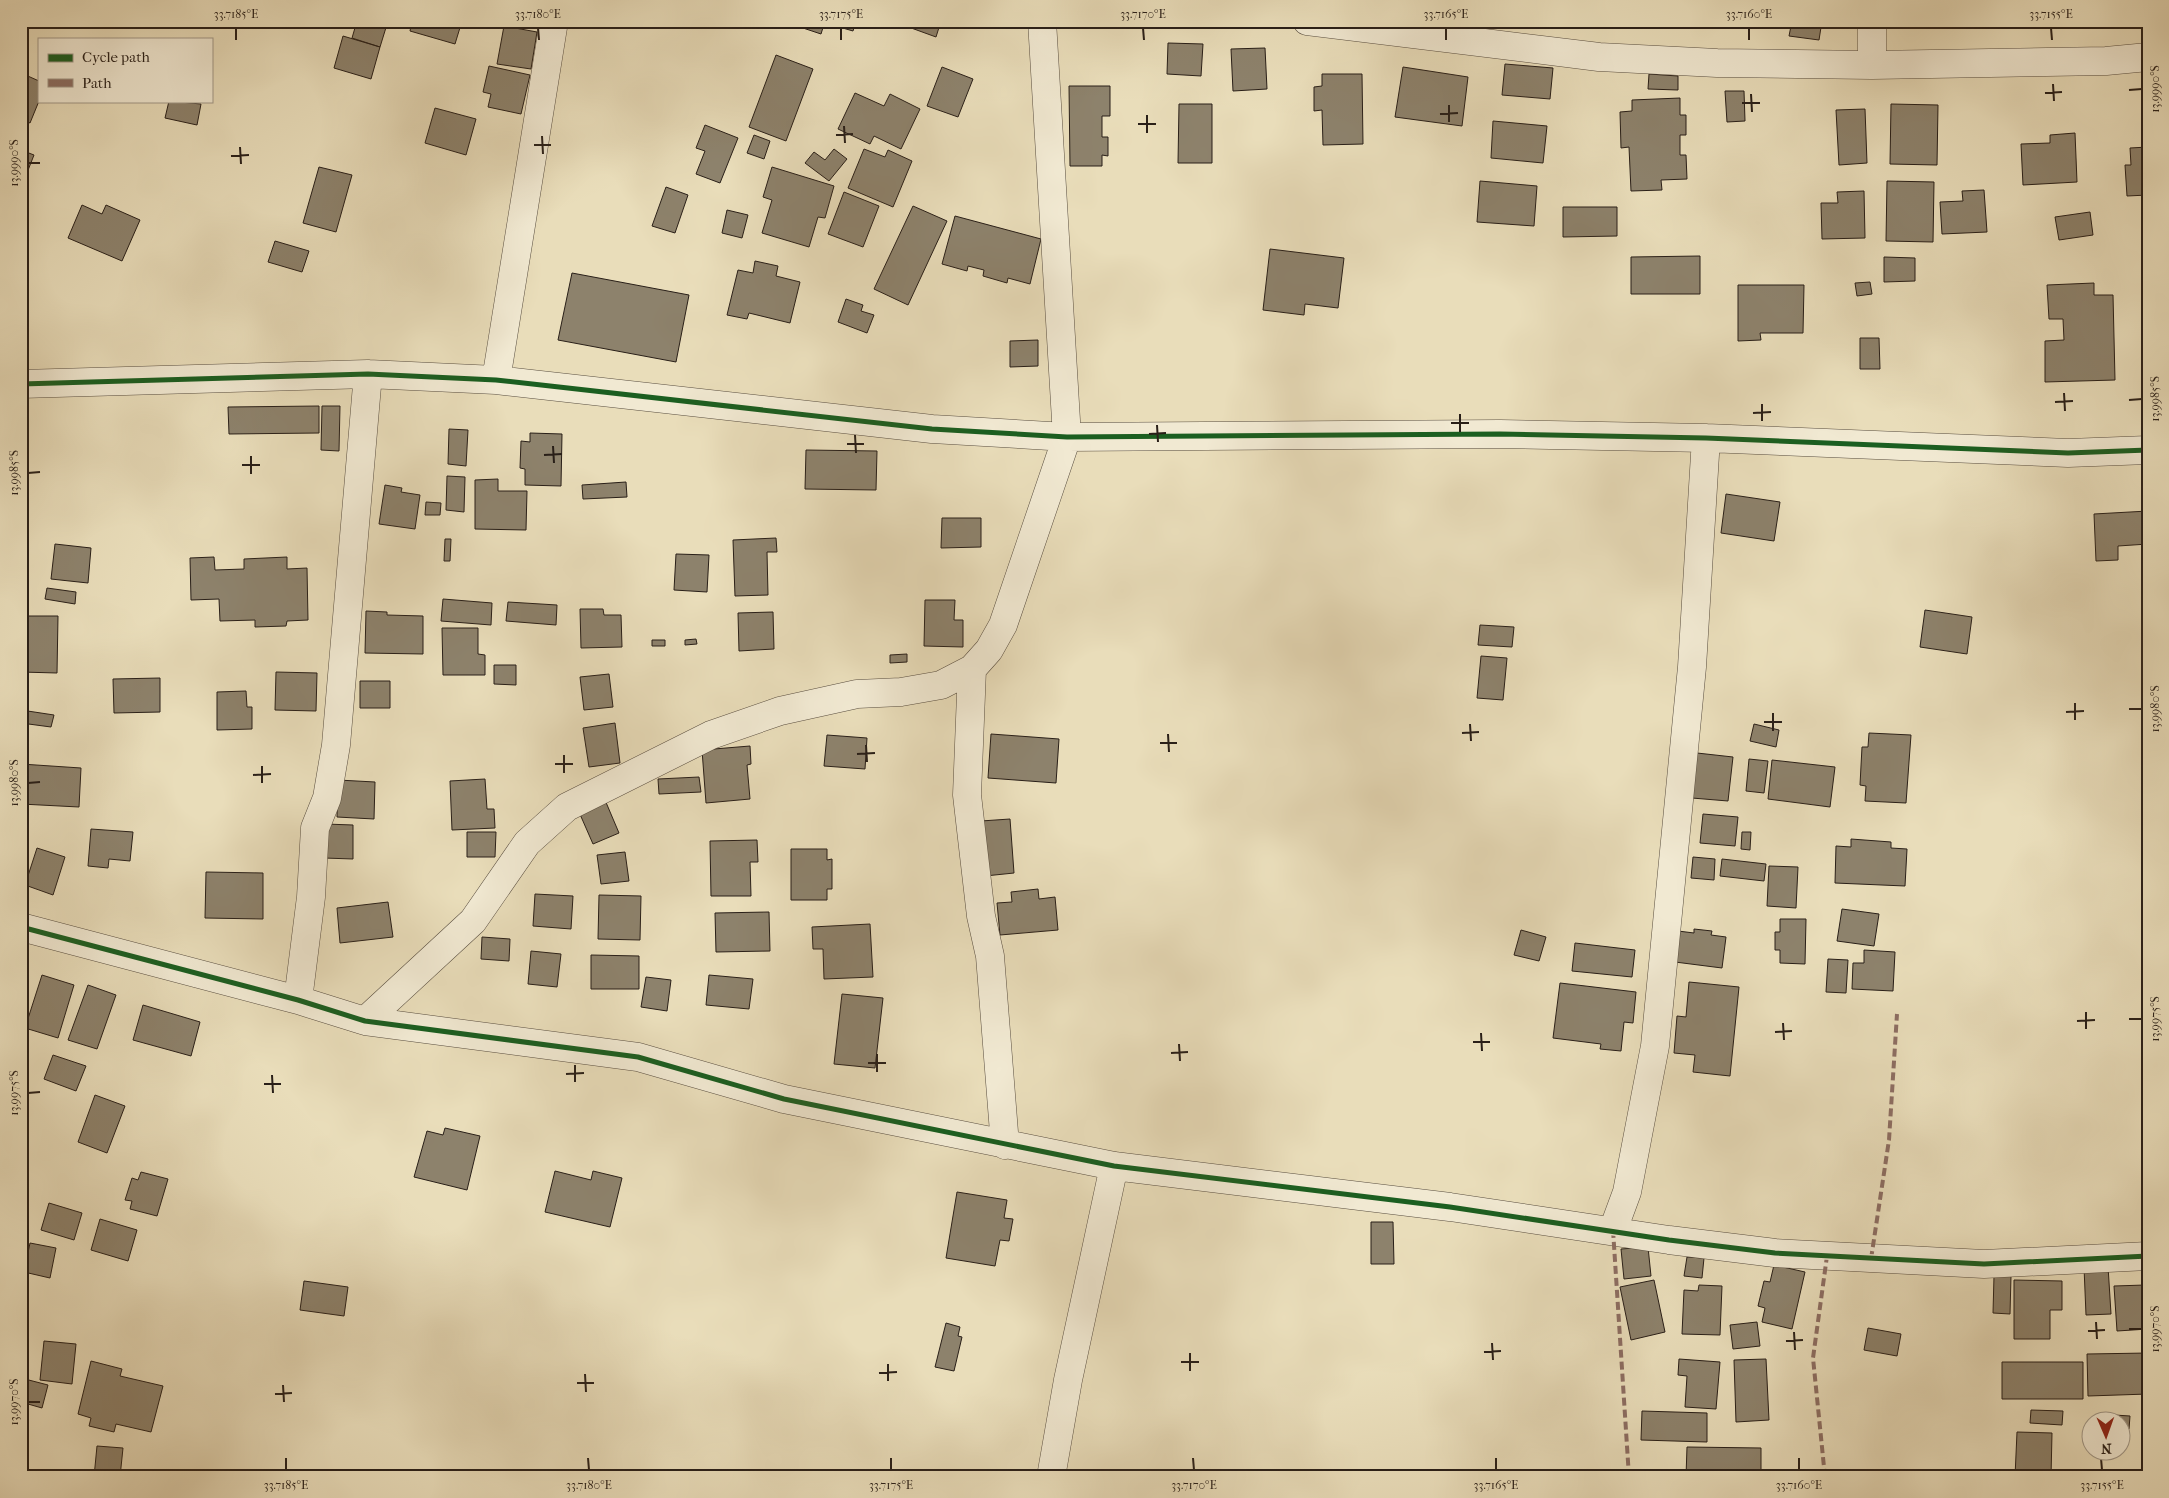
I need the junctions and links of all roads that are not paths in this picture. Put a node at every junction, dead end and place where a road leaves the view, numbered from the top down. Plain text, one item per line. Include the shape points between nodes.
1 (554, 21) edge
2 (1042, 21) edge
3 (1307, 21) edge
4 (1872, 21) edge
5 (2148, 56) edge
6 (1872, 65) junction
7 (368, 374) junction
8 (496, 380) junction
9 (21, 384) edge
10 (1067, 437) junction
11 (1706, 438) junction
12 (2148, 450) edge
13 (972, 669) junction
14 (21, 926) edge
15 (298, 1000) junction
16 (366, 1021) junction
17 (1005, 1145) junction
18 (1114, 1166) junction
19 (1613, 1230) junction
20 (2148, 1256) edge
21 (1051, 1477) edge

1 - 8 street
2 - 10 street
3 - 6 street via 1599,57 1717,63
4 - 6 street
5 - 6 street via 2106,61
7 - 8 street
7 - 9 street
7 - 15 street via 336,745 327,798 315,828 311,897
8 - 10 street via 932,429
10 - 11 street via 1378,433
10 - 13 street via 1003,625 989,650
11 - 12 street via 2068,453
11 - 19 street via 1692,667 1655,1046 1627,1192
13 - 16 street via 941,684 901,692 857,694 780,711 719,732 567,807 528,843 473,921
13 - 17 street via 967,795 981,916 990,956
14 - 15 street
15 - 16 street
16 - 17 street via 638,1057 784,1099
17 - 18 street
18 - 19 street
18 - 21 street via 1068,1380
19 - 20 street via 1775,1253 1880,1259 1984,1264

